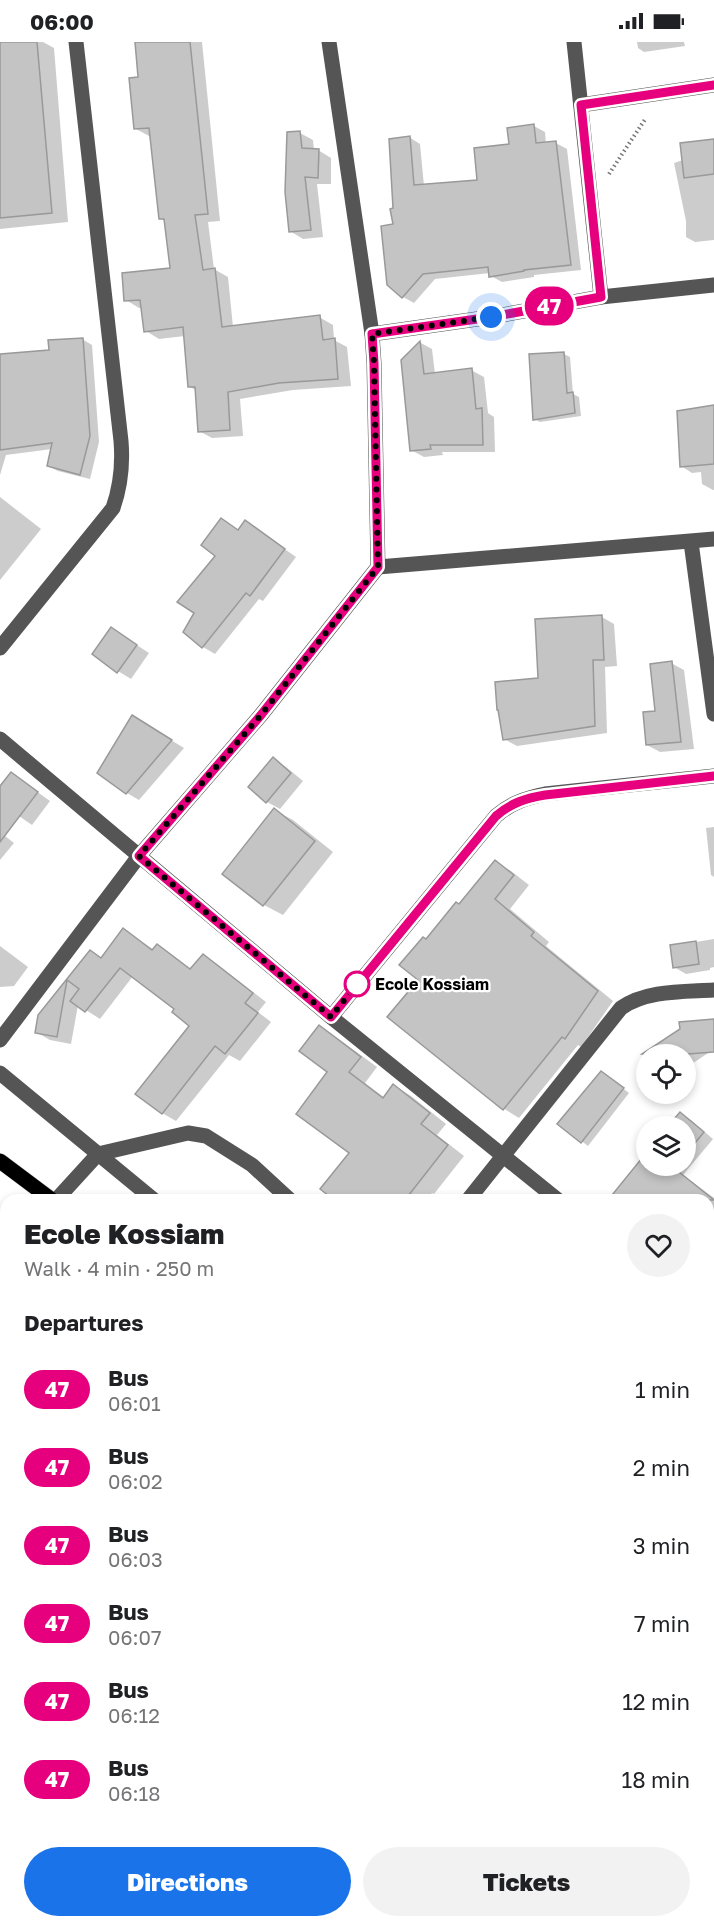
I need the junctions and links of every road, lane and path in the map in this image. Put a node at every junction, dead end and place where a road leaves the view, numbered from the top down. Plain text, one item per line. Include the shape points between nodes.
1 (75, 42) edge
2 (329, 42) edge
3 (574, 42) edge
4 (714, 85) edge
5 (663, 92) junction
6 (581, 105) junction
7 (591, 200) junction
8 (714, 285) edge
9 (601, 297) junction
10 (372, 334) junction
11 (714, 539) edge
12 (692, 542) junction
13 (378, 567) junction
14 (0, 648) edge
15 (714, 714) edge
16 (0, 739) edge
17 (714, 776) edge
18 (139, 856) junction
19 (714, 990) edge
20 (331, 1017) junction
21 (0, 1040) edge
22 (0, 1073) edge
23 (98, 1154) junction
24 (504, 1157) junction
25 (0, 1161) edge
26 (46, 1194) edge
27 (60, 1194) edge
28 (147, 1194) edge
29 (283, 1194) edge
30 (473, 1194) edge
31 (550, 1194) edge

1 - 14 street via 123,467 113,508
2 - 10 street
3 - 6 street
4 - 5 street
5 - 6 street
5 - 7 path
6 - 7 street
7 - 9 street
8 - 9 street
9 - 10 street
10 - 13 street
11 - 12 street
12 - 13 street
12 - 15 street
13 - 18 street via 261,715
16 - 18 street
17 - 20 street via 545,795 506,807
18 - 20 street
18 - 21 street
19 - 24 street via 650,995 621,1008
20 - 24 street
22 - 23 street
23 - 27 street
23 - 28 street
23 - 29 street via 188,1133 206,1136 252,1165
24 - 30 street
24 - 31 street
25 - 26 main road

